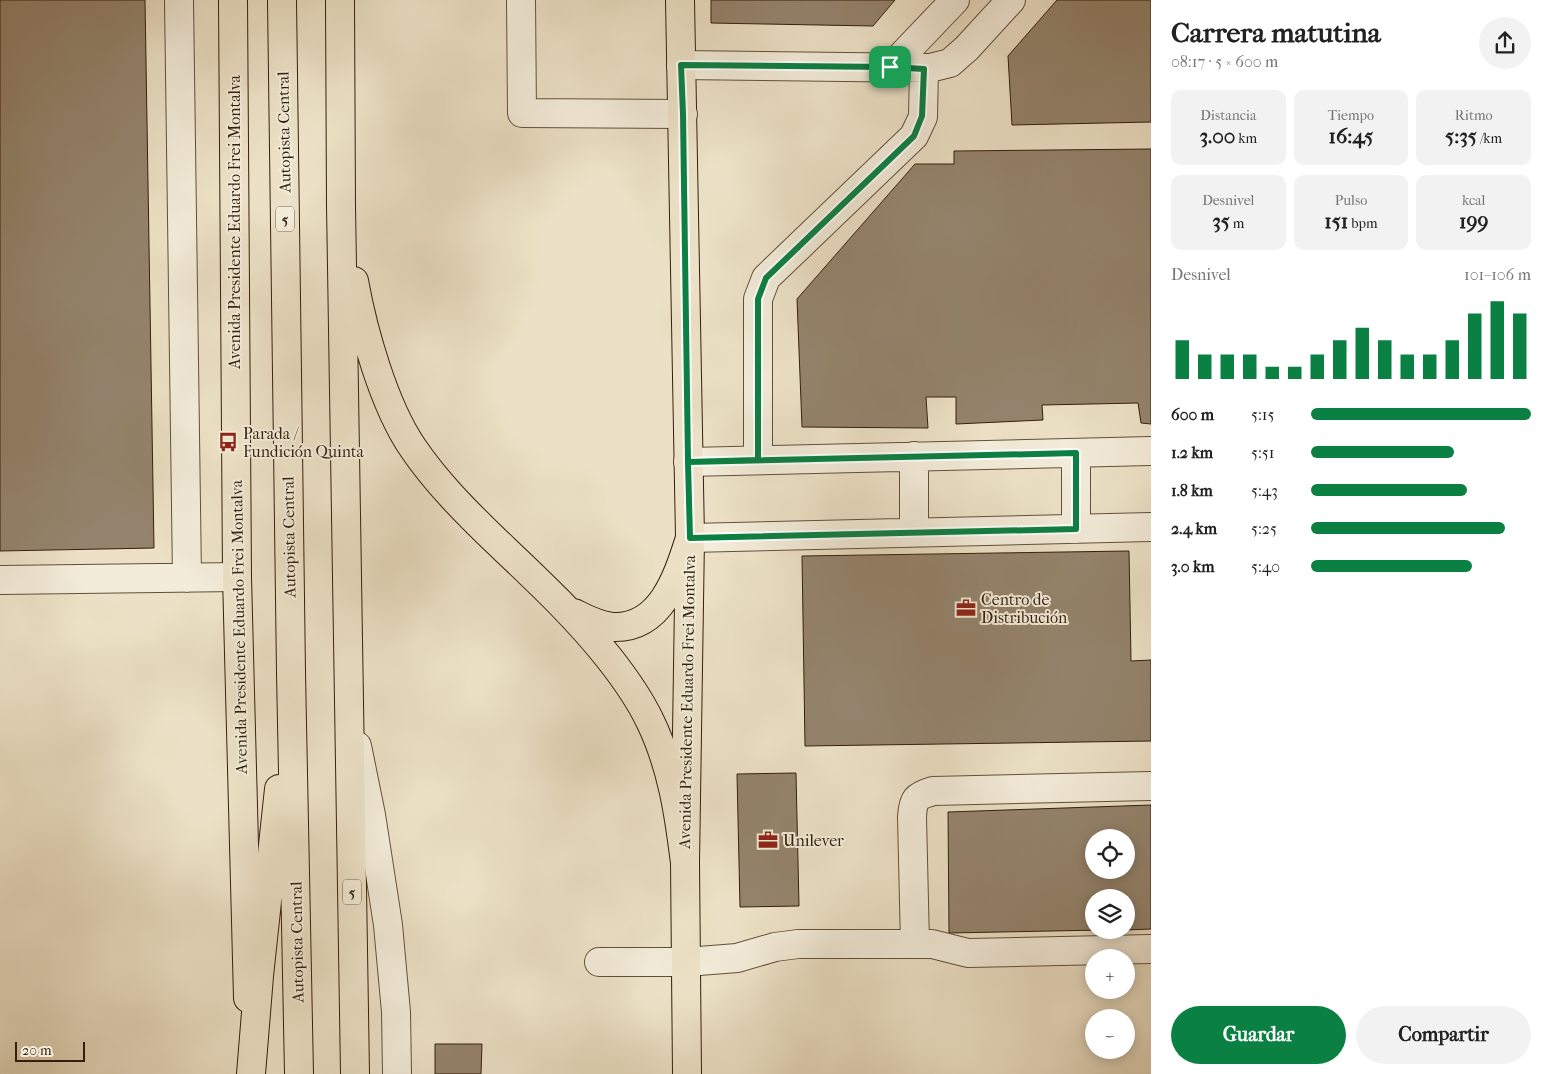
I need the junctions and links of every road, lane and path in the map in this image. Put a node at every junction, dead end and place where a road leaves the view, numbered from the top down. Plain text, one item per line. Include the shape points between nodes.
1 (179, 0) edge
2 (233, 0) edge
3 (282, 0) edge
4 (340, 0) edge
5 (521, 0) edge
6 (680, 0) edge
7 (955, 0) edge
8 (1011, 0) edge
9 (681, 65) junction
10 (890, 67) junction
11 (924, 69) junction
12 (683, 114) junction
13 (341, 205) junction
14 (1151, 451) edge
15 (1076, 453) junction
16 (914, 456) junction
17 (758, 460) junction
18 (688, 462) junction
19 (1151, 527) edge
20 (1076, 529) junction
21 (914, 532) junction
22 (690, 538) junction
23 (237, 577) junction
24 (187, 578) junction
25 (0, 580) edge
26 (568, 610) junction
27 (291, 673) junction
28 (350, 710) junction
29 (1151, 786) edge
30 (685, 863) junction
31 (915, 944) junction
32 (1151, 949) edge
33 (599, 962) dead end
34 (686, 962) junction
35 (250, 1074) edge
36 (299, 1074) edge
37 (356, 1074) edge
38 (397, 1074) edge
39 (686, 1074) edge

1 - 24 lane
2 - 23 main road, Avenida Presidente Eduardo Frei Montalva
3 - 27 main road, Autopista Central / 5
4 - 13 main road, 5
5 - 12 lane via 522,113
6 - 9 main road, Avenida Presidente Eduardo Frei Montalva
7 - 10 lane
8 - 11 lane via 950,63
9 - 10 lane
9 - 12 main road, Avenida Presidente Eduardo Frei Montalva
10 - 11 lane
11 - 17 lane via 922,116 914,136 766,278 758,299
12 - 18 main road, Avenida Presidente Eduardo Frei Montalva
13 - 26 main road via 363,321 396,420 416,453 448,492
13 - 28 main road, 5
14 - 15 lane
15 - 16 lane
15 - 20 lane
16 - 17 lane
16 - 21 lane
17 - 18 lane
18 - 22 main road, Avenida Presidente Eduardo Frei Montalva
19 - 20 lane
20 - 21 lane
21 - 22 lane
22 - 26 main road via 672,586 662,603 644,618 613,627 590,621
22 - 30 main road, Avenida Presidente Eduardo Frei Montalva
23 - 24 lane
23 - 35 main road, Avenida Presidente Eduardo Frei Montalva
24 - 25 lane
26 - 30 main road via 618,670 650,720 672,783
27 - 35 main road
27 - 36 main road, Autopista Central / 5
28 - 37 main road, 5
28 - 38 lane via 388,924 396,1012
29 - 31 lane via 933,791 919,795 913,804 912,817
30 - 34 main road, Avenida Presidente Eduardo Frei Montalva
31 - 32 lane via 932,944 968,954
31 - 34 lane via 798,944 737,958
33 - 34 lane
34 - 39 main road, Avenida Presidente Eduardo Frei Montalva

